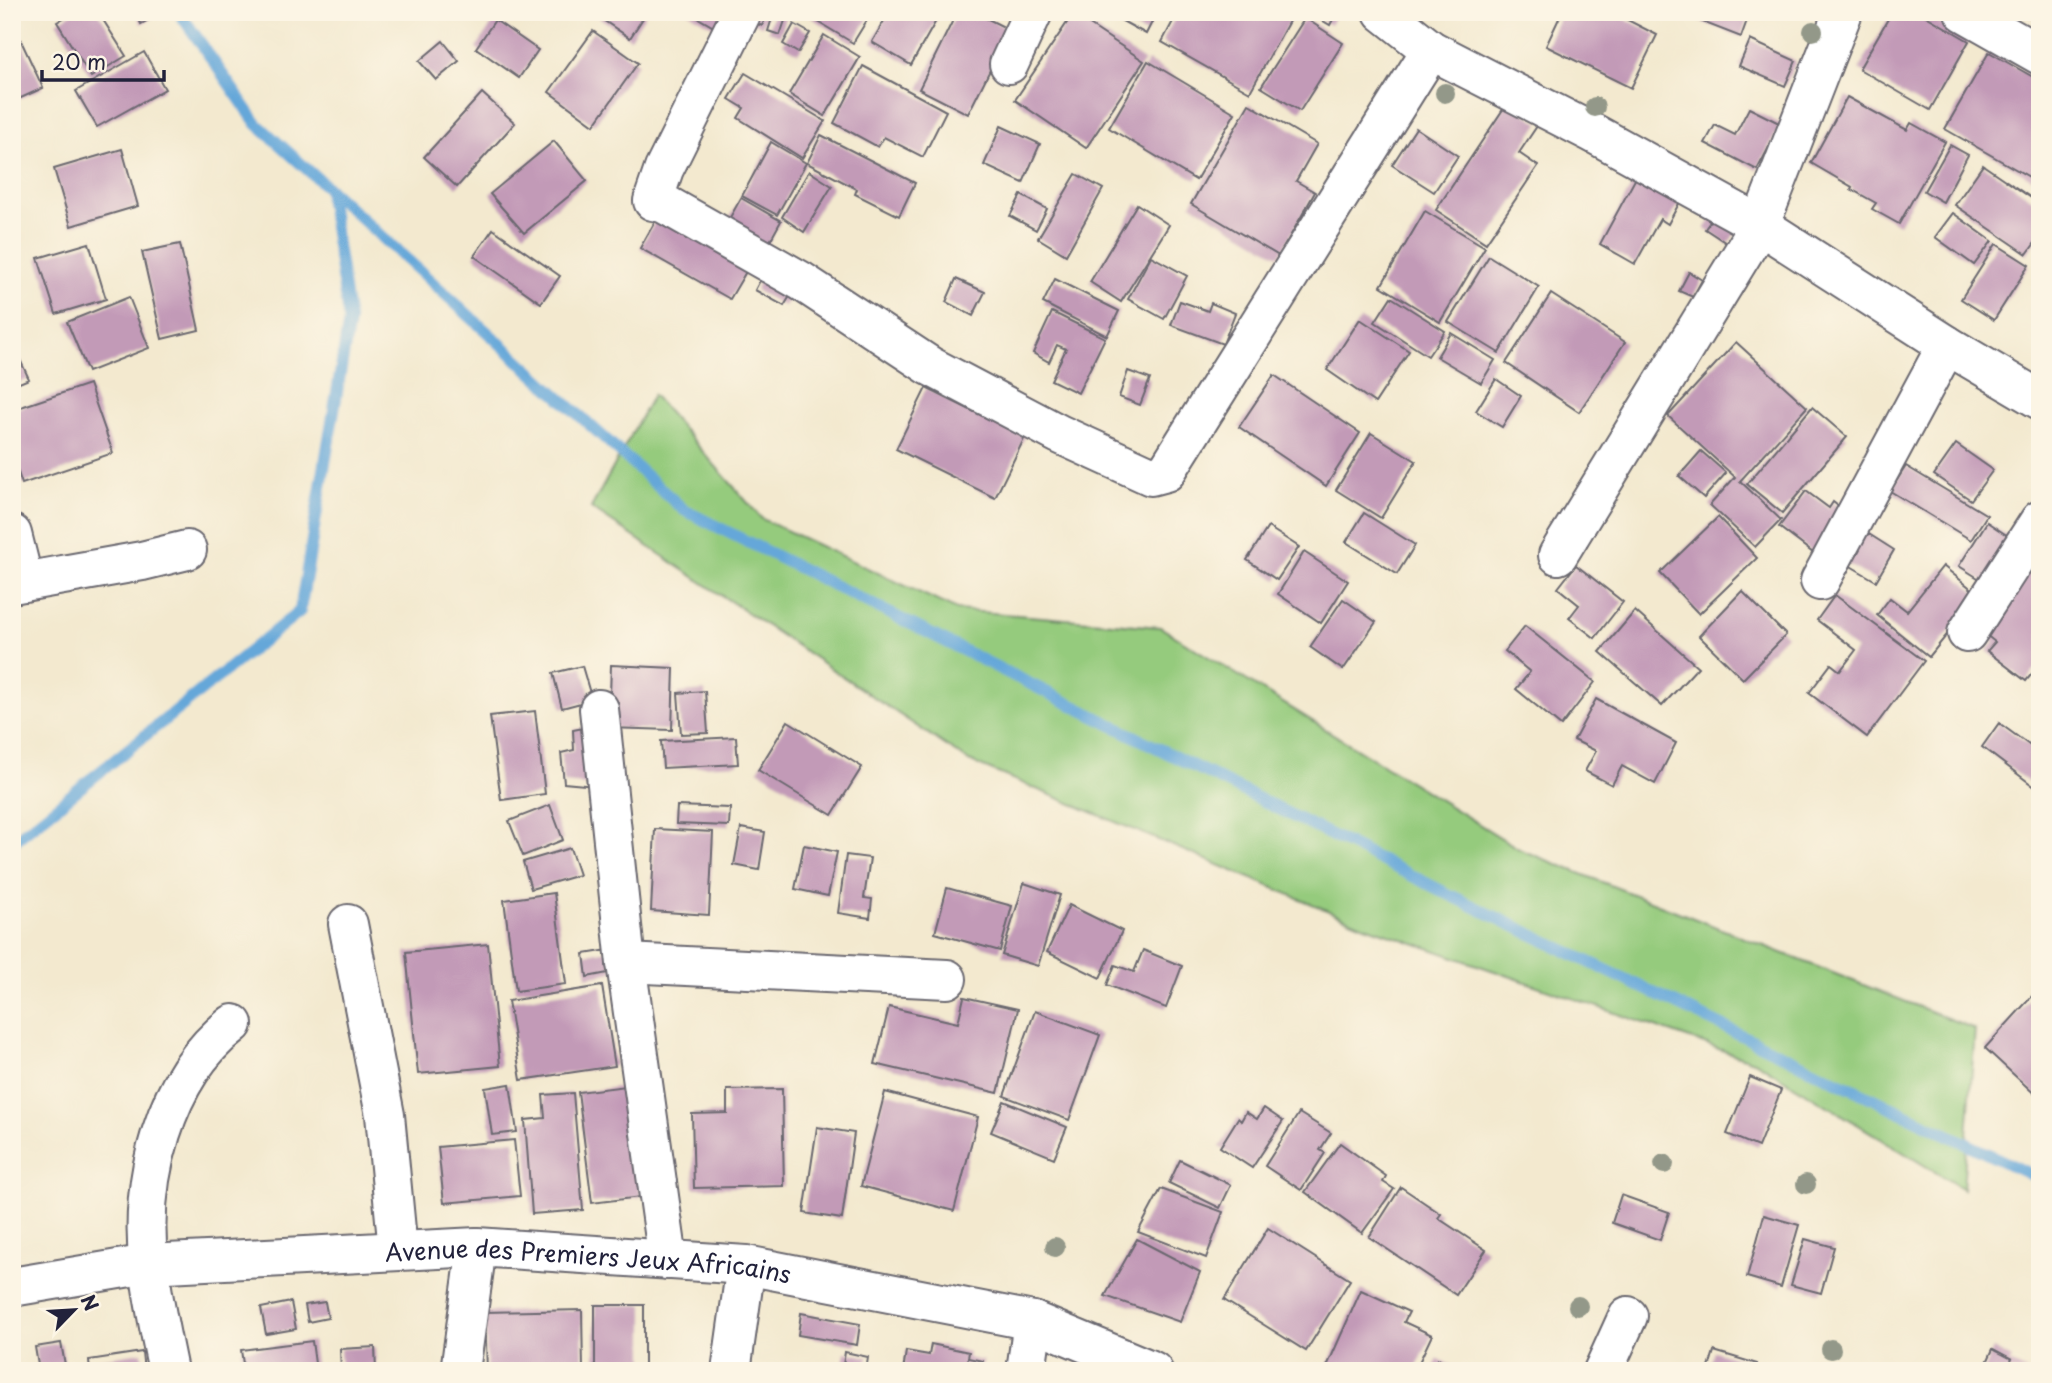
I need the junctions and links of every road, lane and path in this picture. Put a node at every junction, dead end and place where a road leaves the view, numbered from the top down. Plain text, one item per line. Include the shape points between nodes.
1 (742, 12) edge
2 (1033, 12) edge
3 (1383, 12) edge
4 (1843, 12) edge
5 (1965, 12) edge
6 (1431, 50) junction
7 (2040, 55) edge
8 (1009, 64) dead end
9 (1760, 225) junction
10 (1947, 345) junction
11 (2040, 400) edge
12 (2040, 520) edge
13 (12, 534) edge
14 (187, 550) dead end
15 (1558, 555) dead end
16 (1820, 581) dead end
17 (18, 583) edge
18 (1967, 633) dead end
19 (599, 709) dead end
20 (348, 924) dead end
21 (626, 963) junction
22 (947, 979) dead end
23 (233, 1024) dead end
24 (477, 1247) junction
25 (398, 1251) junction
26 (668, 1260) junction
27 (148, 1264) junction
28 (746, 1265) junction
29 (12, 1287) edge
30 (1628, 1317) dead end
31 (1033, 1321) junction
32 (168, 1371) edge
33 (460, 1371) edge
34 (731, 1371) edge
35 (1026, 1371) edge
36 (1153, 1371) edge
37 (1603, 1371) edge

1 - 6 street via 664,169 653,201 801,281 930,366 1151,477 1166,472
2 - 8 street
3 - 6 street
4 - 9 street
5 - 7 street
6 - 9 street
9 - 10 street
9 - 15 street
10 - 11 street
10 - 16 street
12 - 18 street
13 - 17 street
14 - 17 street
19 - 21 street
20 - 25 street via 385,1115
21 - 22 street
21 - 26 street
23 - 27 street via 203,1052 171,1107 151,1176
24 - 25 street, Avenue des Premiers Jeux Africains
24 - 26 street, Avenue des Premiers Jeux Africains
24 - 33 street
25 - 27 street, Avenue des Premiers Jeux Africains
26 - 28 street, Avenue des Premiers Jeux Africains
27 - 29 street, Avenue des Premiers Jeux Africains
27 - 32 street
28 - 31 street, Avenue des Premiers Jeux Africains
28 - 34 street
30 - 37 street
31 - 35 street
31 - 36 street, Avenue des Premiers Jeux Africains

